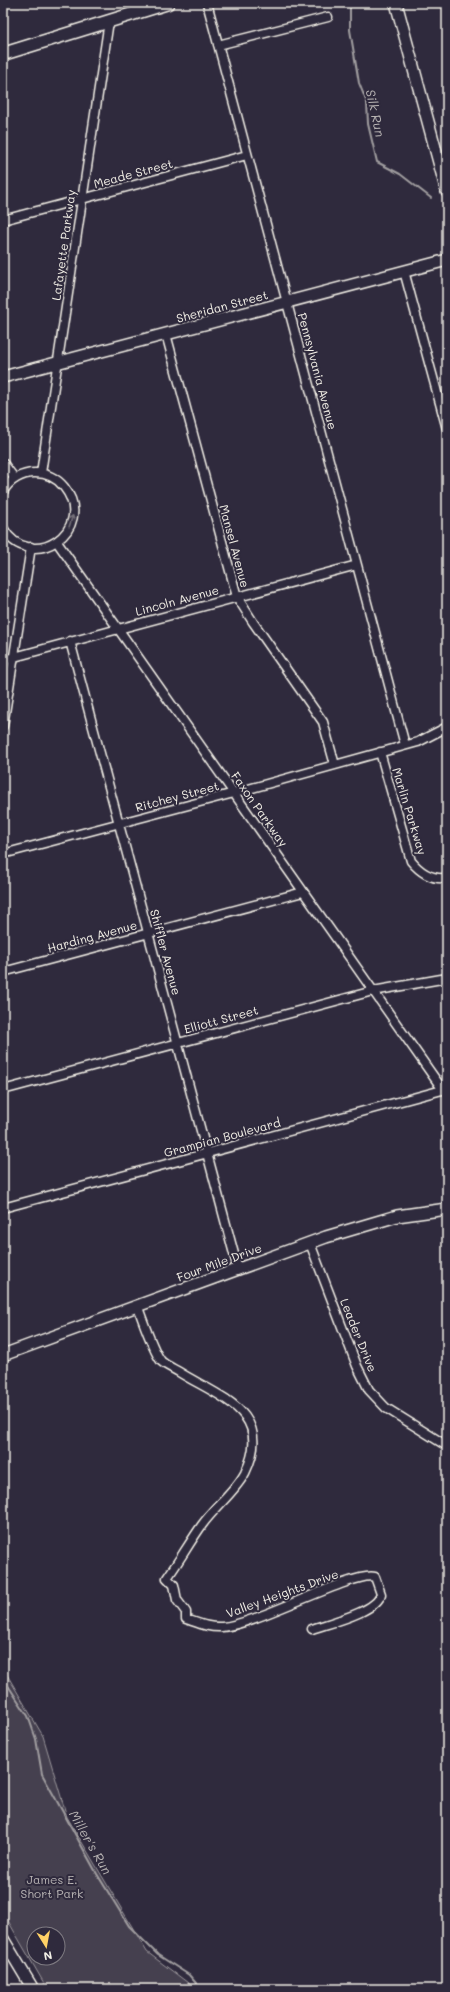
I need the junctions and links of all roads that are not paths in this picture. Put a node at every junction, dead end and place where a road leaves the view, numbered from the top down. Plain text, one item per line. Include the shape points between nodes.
1 (168, 3) edge
2 (207, 3) edge
3 (396, 3) edge
4 (328, 17) dead end
5 (109, 21) junction
6 (218, 45) junction
7 (3, 54) edge
8 (247, 155) junction
9 (447, 192) edge
10 (82, 199) junction
11 (3, 220) edge
12 (447, 260) edge
13 (404, 271) junction
14 (286, 303) junction
15 (166, 334) junction
16 (57, 364) junction
17 (3, 377) edge
18 (447, 429) edge
19 (3, 463) edge
20 (41, 473) junction
21 (15, 478) junction
22 (3, 492) edge
23 (3, 528) edge
24 (57, 542) junction
25 (31, 547) junction
26 (358, 565) junction
27 (237, 597) junction
28 (119, 628) junction
29 (70, 641) junction
30 (13, 657) junction
31 (3, 660) edge
32 (3, 726) edge
33 (447, 727) edge
34 (406, 745) junction
35 (380, 752) junction
36 (335, 765) junction
37 (234, 793) junction
38 (119, 823) junction
39 (3, 854) edge
40 (447, 878) edge
41 (303, 892) junction
42 (148, 934) junction
43 (3, 972) edge
44 (447, 978) edge
45 (373, 991) junction
46 (178, 1044) junction
47 (445, 1089) edge
48 (3, 1090) edge
49 (207, 1153) junction
50 (3, 1208) edge
51 (447, 1209) edge
52 (310, 1243) junction
53 (238, 1269) junction
54 (137, 1305) junction
55 (3, 1355) edge
56 (447, 1446) edge
57 (312, 1630) dead end
58 (3, 1939) edge
59 (33, 1989) edge

1 - 5 main road
2 - 6 street, Pennsylvania Avenue
3 - 9 street
4 - 6 street
5 - 7 main road
5 - 10 street, Lafayette Parkway
6 - 8 street, Pennsylvania Avenue
8 - 10 street, Meade Street
8 - 14 street, Pennsylvania Avenue
10 - 11 street, Meade Street
10 - 16 street, Lafayette Parkway
12 - 13 street, Sheridan Street
13 - 14 street, Sheridan Street
13 - 18 street
14 - 15 street, Sheridan Street
14 - 26 street, Pennsylvania Avenue
15 - 16 street, Sheridan Street
15 - 27 street, Mansel Avenue
16 - 17 street, Sheridan Street
16 - 20 street, Lafayette Parkway
19 - 21 street
20 - 21 street via 25,474
24 -> 20 street via 64,536 71,523 73,505 62,484
21 - 22 street
23 - 25 street via 16,542
24 - 25 street via 47,546
24 - 28 street, Faxon Parkway
25 - 30 street
26 - 27 street, Lincoln Avenue
26 - 34 street, Pennsylvania Avenue
27 - 28 street, Lincoln Avenue
27 - 36 street, Mansel Avenue via 323,722
28 - 29 street, Lincoln Avenue
28 - 37 street, Faxon Parkway
29 - 30 street, Lincoln Avenue
29 - 38 street, Shiffler Avenue
30 - 31 street, Lincoln Avenue
30 - 32 street
33 - 34 street, Ritchey Street via 424,740
34 - 35 street, Ritchey Street
35 - 36 street, Ritchey Street
35 - 40 street, Marlin Parkway via 411,860 424,873
36 - 37 street, Ritchey Street
37 - 38 street, Ritchey Street
37 - 41 street, Faxon Parkway
38 - 39 street, Ritchey Street
38 - 42 street, Shiffler Avenue
41 - 42 street, Harding Avenue
41 - 45 street, Faxon Parkway
42 - 43 street, Harding Avenue
42 - 46 street, Shiffler Avenue
44 - 45 street, Elliott Street
45 - 46 street, Elliott Street
45 - 47 street, Faxon Parkway
46 - 48 street, Elliott Street
46 - 49 street, Shiffler Avenue
47 - 49 street, Grampian Boulevard
49 - 50 street, Grampian Boulevard
49 - 53 street, Shiffler Avenue
51 - 52 street, Four Mile Drive via 397,1216
52 - 53 street, Four Mile Drive
52 - 56 street, Leader Drive via 357,1366 369,1390 382,1405 398,1417
53 - 54 street, Four Mile Drive
54 - 55 street, Four Mile Drive
54 - 57 street, Valley Heights Drive via 162,1362 220,1394 238,1407 249,1424 253,1439 252,1456 244,1474 202,1524 167,1578 174,1585 177,1600 186,1612 186,1619 210,1626 233,1625 348,1582 375,1576 381,1594 376,1603 363,1611
58 - 59 street

